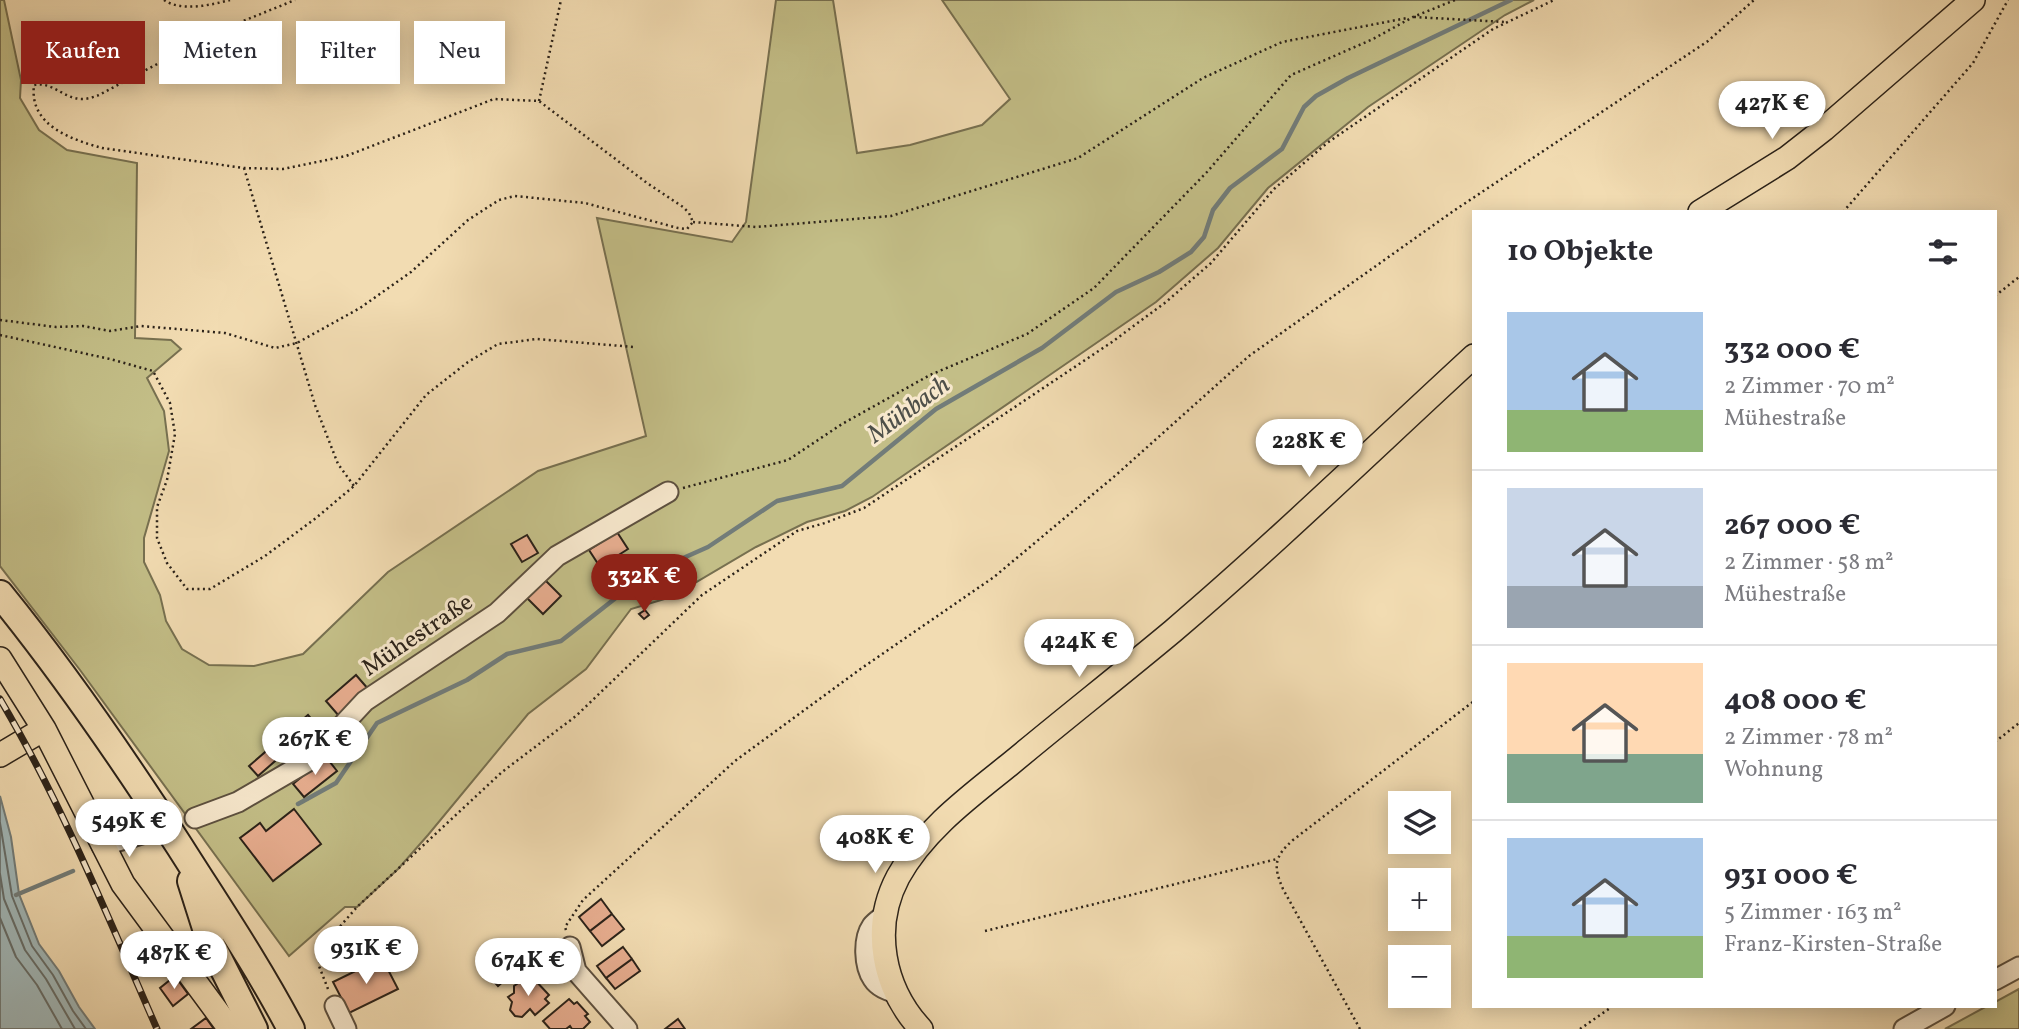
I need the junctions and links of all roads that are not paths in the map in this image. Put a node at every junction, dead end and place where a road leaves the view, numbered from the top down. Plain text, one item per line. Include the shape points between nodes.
1 (1973, 0) edge
2 (1703, 210) edge
3 (1472, 358) edge
4 (668, 492) road end
5 (0, 594) edge
6 (0, 659) edge
7 (44, 729) junction
8 (4, 752) edge
9 (195, 818) dead end
10 (145, 833) dead end
11 (102, 846) junction
12 (179, 846) junction
13 (570, 947) road end
14 (2019, 967) edge
15 (1997, 979) edge
16 (335, 1006) road end
17 (1941, 1008) edge
18 (230, 1029) edge
19 (254, 1029) edge
20 (291, 1029) edge
21 (346, 1029) edge
22 (627, 1029) edge
23 (921, 1029) edge
24 (1903, 1029) edge

1 - 2 main road via 1824,129
3 - 23 main road via 1227,583 950,814 905,866 885,915 885,959 896,993
4 - 9 street, Mühestraße via 556,556 497,613 365,701 310,760 238,802
5 - 12 highway via 100,726
6 - 7 main road
7 - 8 main road
7 - 11 main road
10 - 11 street
11 - 18 main road via 122,884
12 - 19 highway via 211,944
12 - 20 highway
13 - 22 street via 576,971
14 - 15 street
16 - 21 street
17 - 24 street

